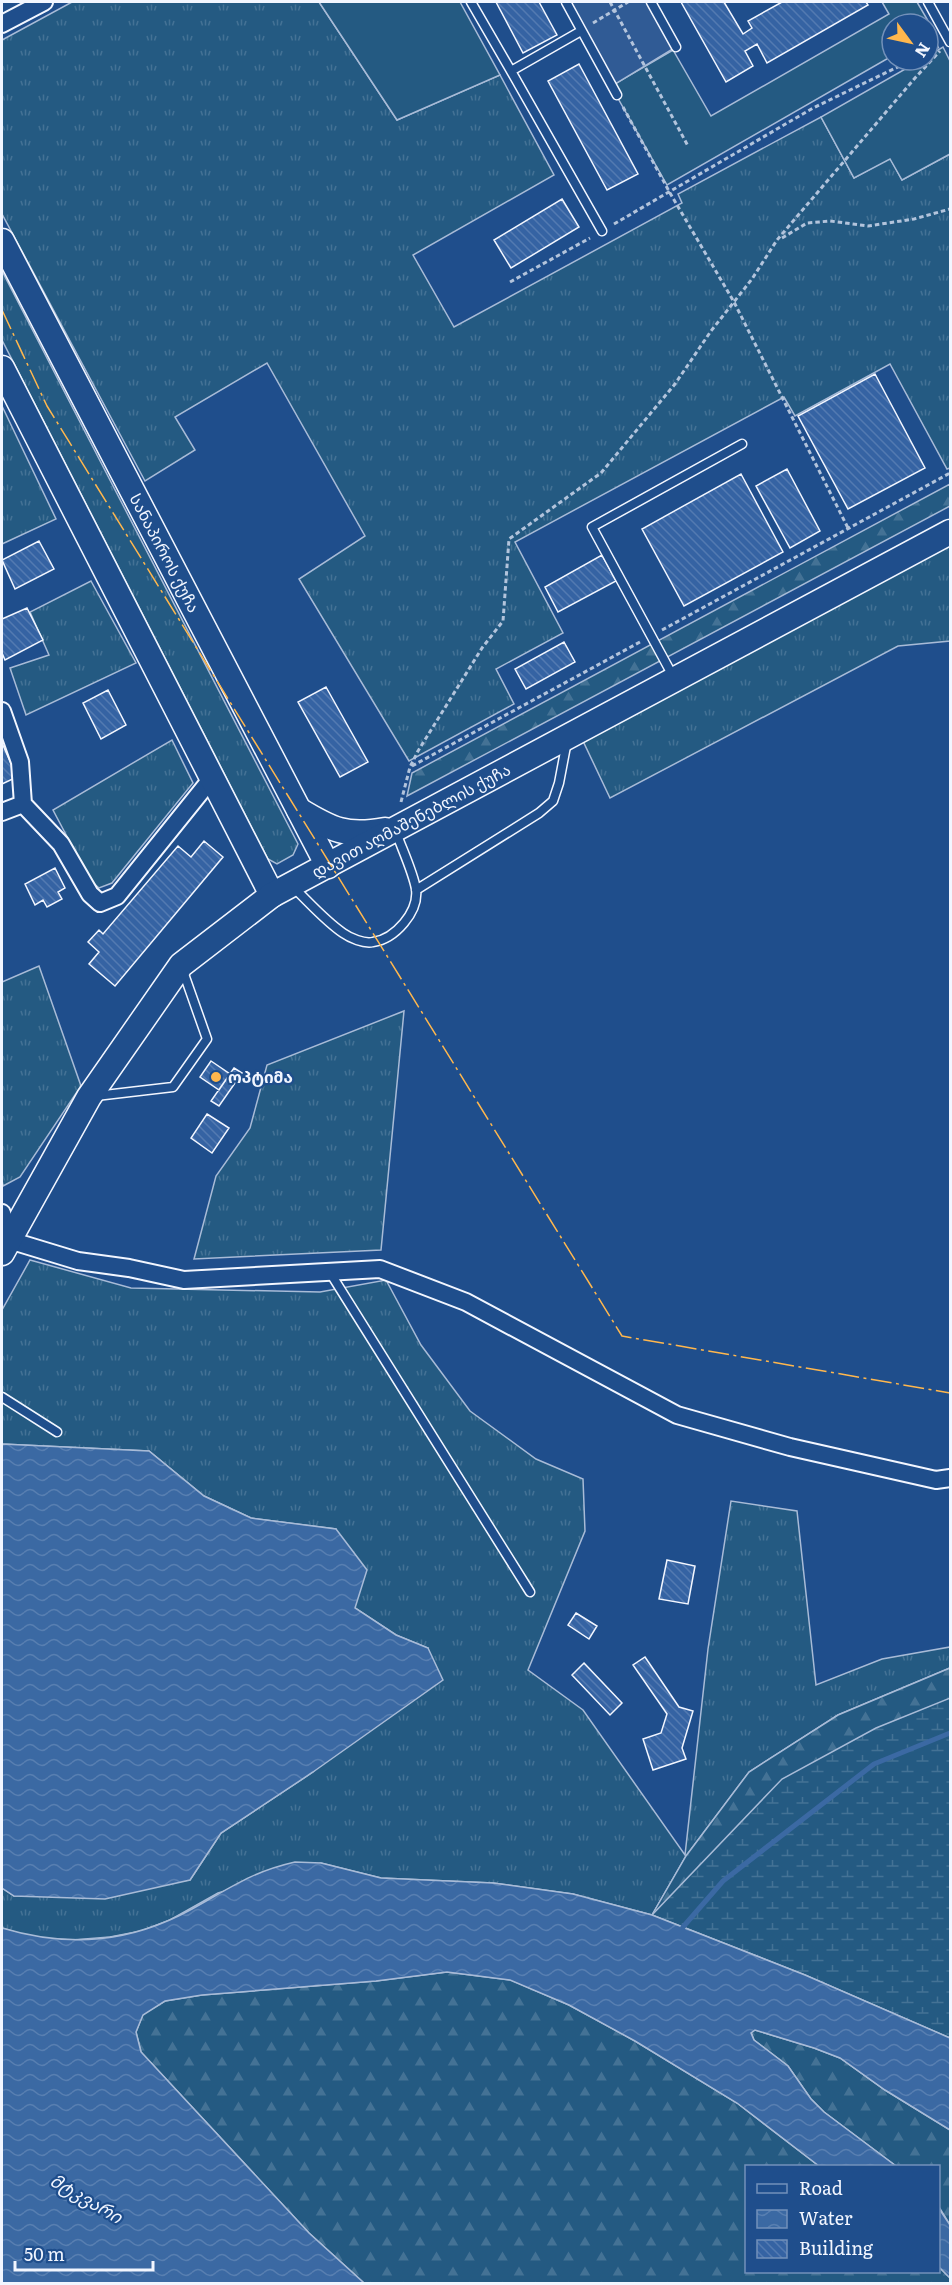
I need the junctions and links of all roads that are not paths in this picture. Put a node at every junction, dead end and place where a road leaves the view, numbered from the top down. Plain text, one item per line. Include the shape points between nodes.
1 (44, 2) edge
2 (471, 2) edge
3 (566, 2) edge
4 (651, 2) edge
5 (928, 2) edge
6 (2, 24) edge
7 (582, 31) junction
8 (950, 42) edge
9 (676, 47) dead end
10 (511, 71) junction
11 (616, 95) road end
12 (602, 231) road end
13 (2, 241) edge
14 (2, 368) edge
15 (742, 444) dead end
16 (951, 532) edge
17 (675, 680) junction
18 (2, 711) edge
19 (567, 737) junction
20 (212, 778) junction
21 (23, 804) junction
22 (297, 809) junction
23 (2, 812) edge
24 (395, 829) junction
25 (327, 866) junction
26 (282, 890) junction
27 (416, 890) junction
28 (181, 965) junction
29 (89, 1097) junction
30 (2, 1213) edge
31 (5, 1246) edge
32 (328, 1271) junction
33 (2, 1397) edge
34 (57, 1432) dead end
35 (951, 1478) edge
36 (530, 1592) dead end

1 - 6 street
2 - 10 lane
3 - 7 lane
4 - 9 lane
5 - 8 lane
7 - 10 lane
7 - 11 lane
10 - 12 lane
13 - 22 main road, სანაპიროს ქუჩა
14 - 20 main road
15 - 17 lane via 591,526
16 - 17 main road, დავით აღმაშენებლის ქუჩა
17 - 19 main road, დავით აღმაშენებლის ქუჩა
18 - 21 street via 20,762
19 - 24 main road, დავით აღმაშენებლის ქუჩა
19 - 27 lane via 553,801
20 - 21 street via 117,896 100,903 90,894 61,844
20 - 26 main road
21 - 23 street
22 - 24 main road via 327,827 361,834
22 - 25 main road, სანაპიროს ქუჩა
24 - 25 main road, დავით აღმაშენებლის ქუჩა
24 - 27 lane
25 - 26 main road, დავით აღმაშენებლის ქუჩა
26 - 27 lane via 343,933 372,943 389,937 402,925 413,908
26 - 28 main road, დავით აღმაშენებლის ქუჩა
28 - 29 main road, დავით აღმაშენებლის ქუჩა
28 - 29 lane via 207,1039 173,1087
29 - 31 main road, დავით აღმაშენებლის ქუჩა
30 - 31 street
31 - 32 street via 184,1280
32 - 35 street via 380,1269 466,1302 677,1415 790,1448 936,1480
32 - 36 lane
33 - 34 lane

